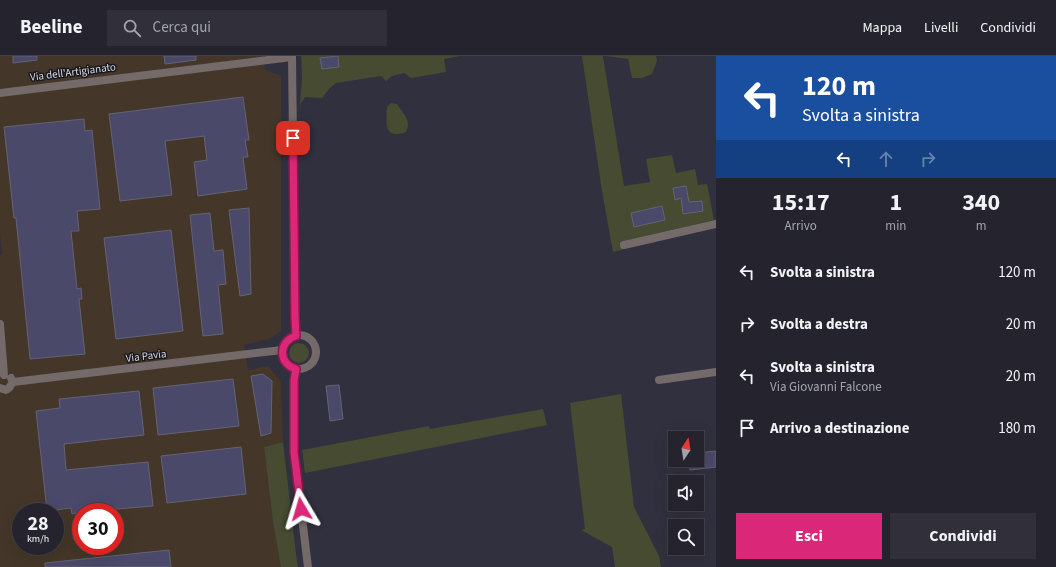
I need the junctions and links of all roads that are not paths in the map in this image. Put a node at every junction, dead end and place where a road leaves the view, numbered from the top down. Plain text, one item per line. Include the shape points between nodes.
1 (292, 57) edge
2 (0, 93) edge
3 (716, 224) edge
4 (624, 245) dead end
5 (0, 324) edge
6 (296, 336) junction
7 (282, 350) junction
8 (296, 369) junction
9 (716, 372) edge
10 (2, 376) edge
11 (659, 380) dead end
12 (13, 382) junction
13 (0, 388) edge
14 (308, 567) edge

1 - 2 street, Via dell'Artigianato
1 - 6 street
3 - 4 street
5 - 10 street
6 - 7 street via 287,340
6 - 8 street via 307,338 316,352 308,367
7 - 8 street via 287,365
7 - 12 street, Via Pavia
8 - 14 street via 294,452
9 - 11 street
10 - 12 street via 8,375
12 - 13 street, Via Pavia via 6,390

